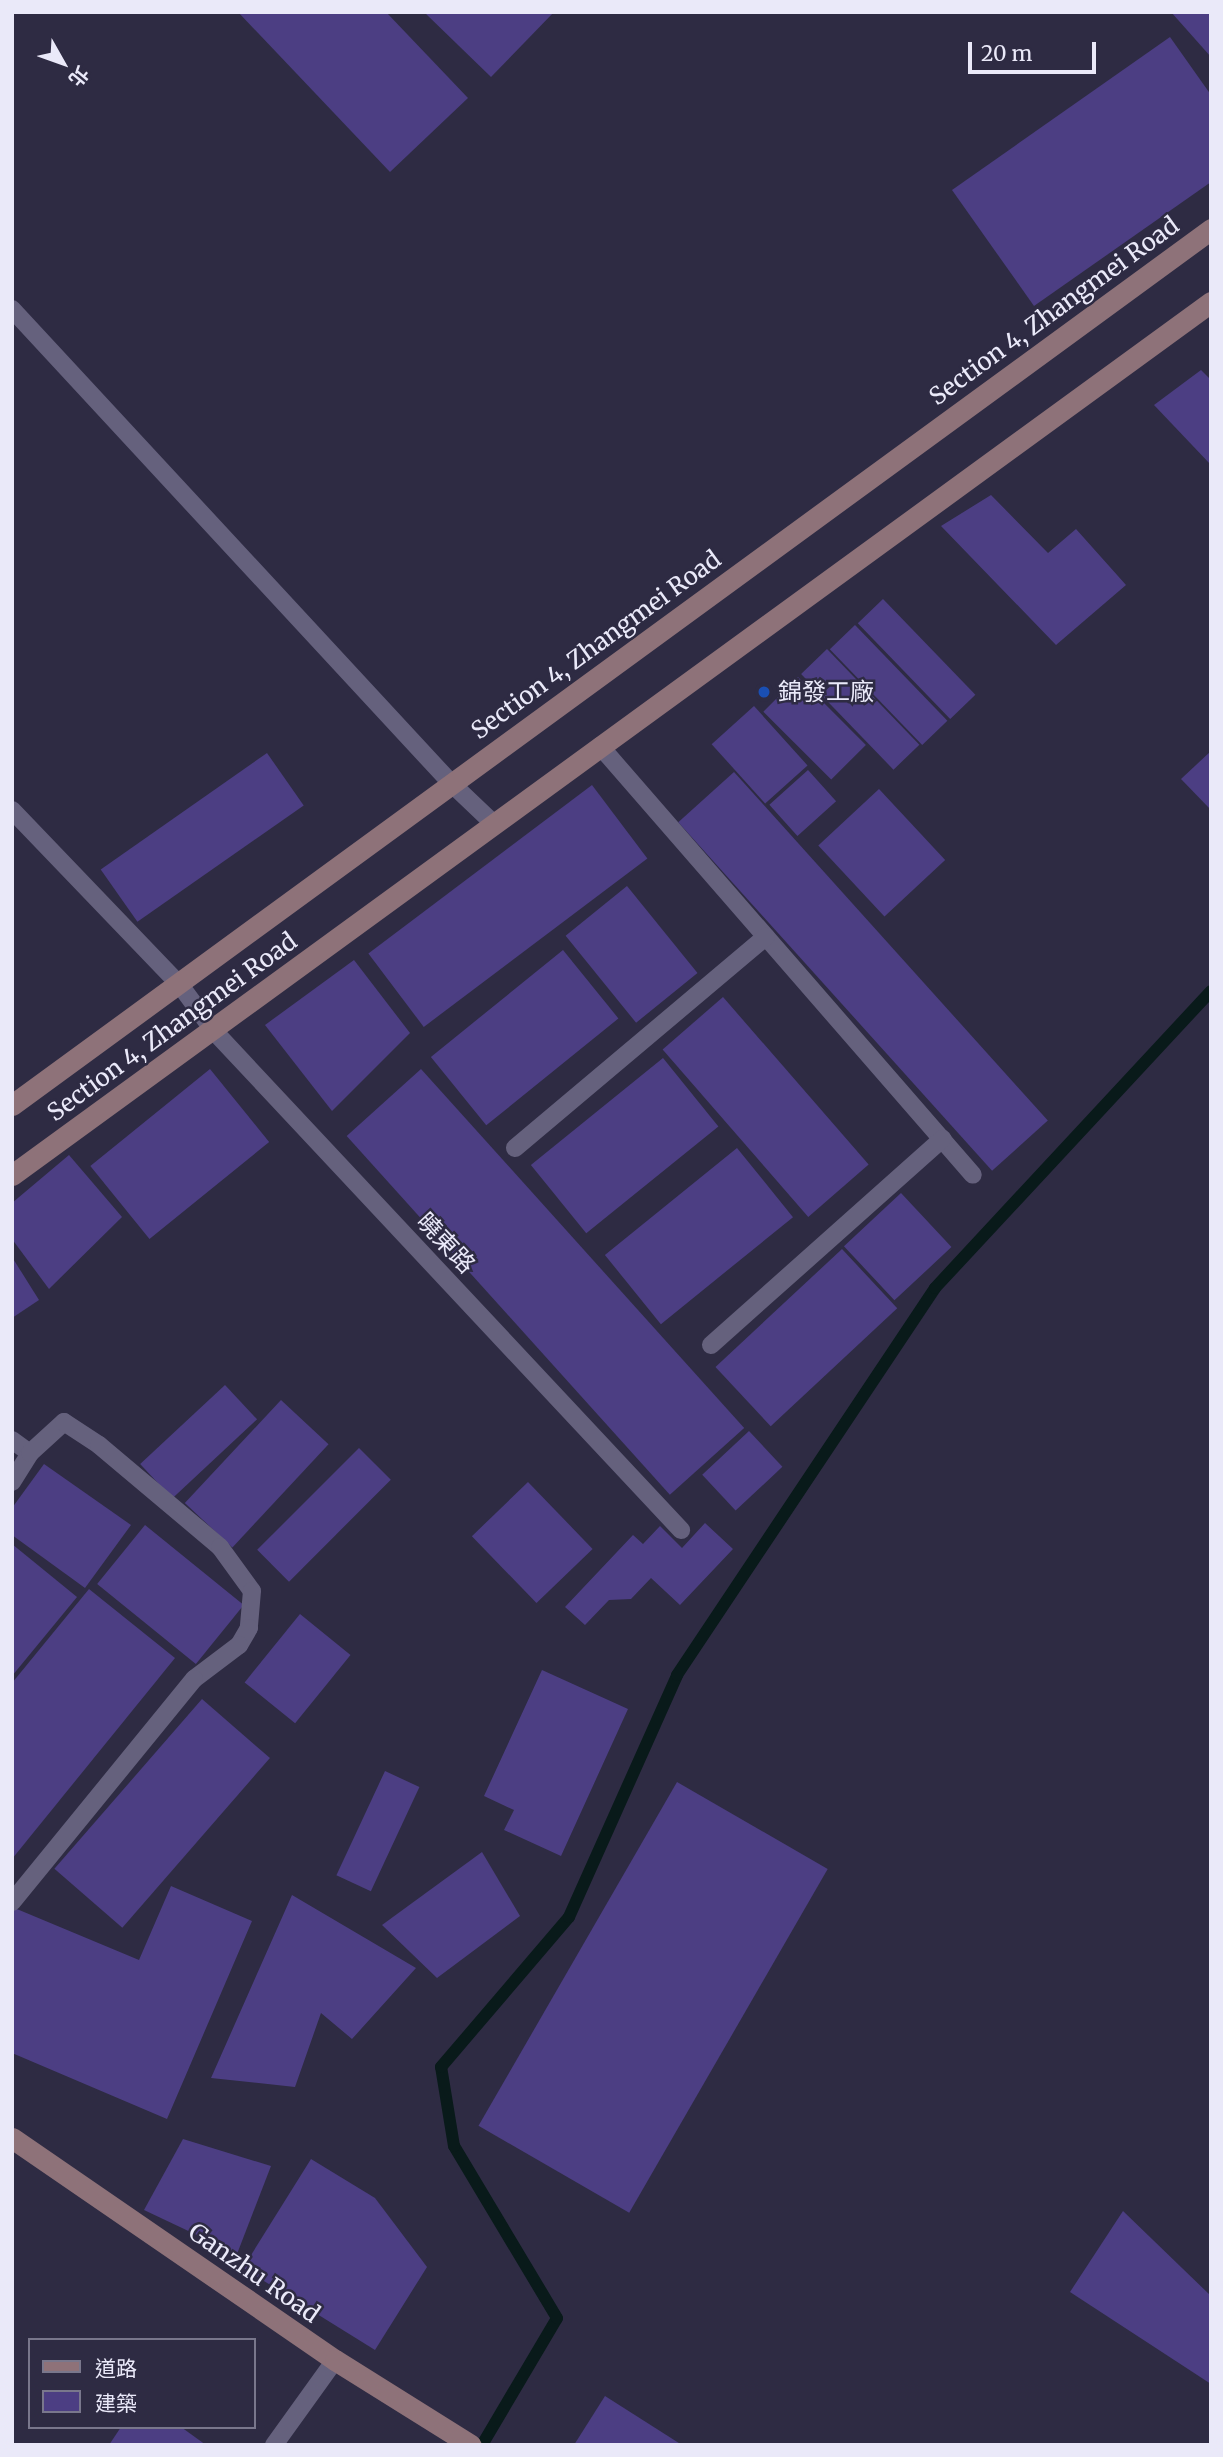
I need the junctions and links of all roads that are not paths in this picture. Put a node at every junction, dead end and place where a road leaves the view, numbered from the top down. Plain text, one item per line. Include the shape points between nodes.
1 (1211, 229) edge
2 (1211, 302) edge
3 (12, 309) edge
4 (600, 746) junction
5 (451, 783) junction
6 (12, 810) edge
7 (494, 823) junction
8 (766, 937) junction
9 (180, 985) junction
10 (213, 1030) junction
11 (12, 1105) edge
12 (942, 1139) junction
13 (515, 1148) dead end
14 (12, 1175) edge
15 (973, 1175) dead end
16 (711, 1345) dead end
17 (12, 1440) edge
18 (30, 1453) junction
19 (12, 1482) edge
20 (681, 1530) dead end
21 (12, 1902) edge
22 (12, 2138) edge
23 (335, 2360) junction
24 (274, 2445) edge
25 (471, 2445) edge

1 - 5 main road, Section 4, Zhangmei Road
2 - 4 main road, Section 4, Zhangmei Road
3 - 5 lane
4 - 7 main road, Section 4, Zhangmei Road
4 - 8 lane
5 - 7 lane
5 - 9 main road, Section 4, Zhangmei Road
6 - 9 lane, 曉東路
7 - 10 main road, Section 4, Zhangmei Road
8 - 12 lane
8 - 13 lane
9 - 10 lane, 曉東路
9 - 11 main road, Section 4, Zhangmei Road
10 - 14 main road, Section 4, Zhangmei Road
10 - 20 lane, 曉東路
12 - 15 lane
12 - 16 lane
17 - 18 lane
18 - 19 lane
18 - 21 lane via 64,1422 78,1429 220,1547 252,1591 248,1628 239,1645 194,1679
22 - 23 main road, Ganzhu Road
23 - 24 lane
23 - 25 main road, Ganzhu Road

